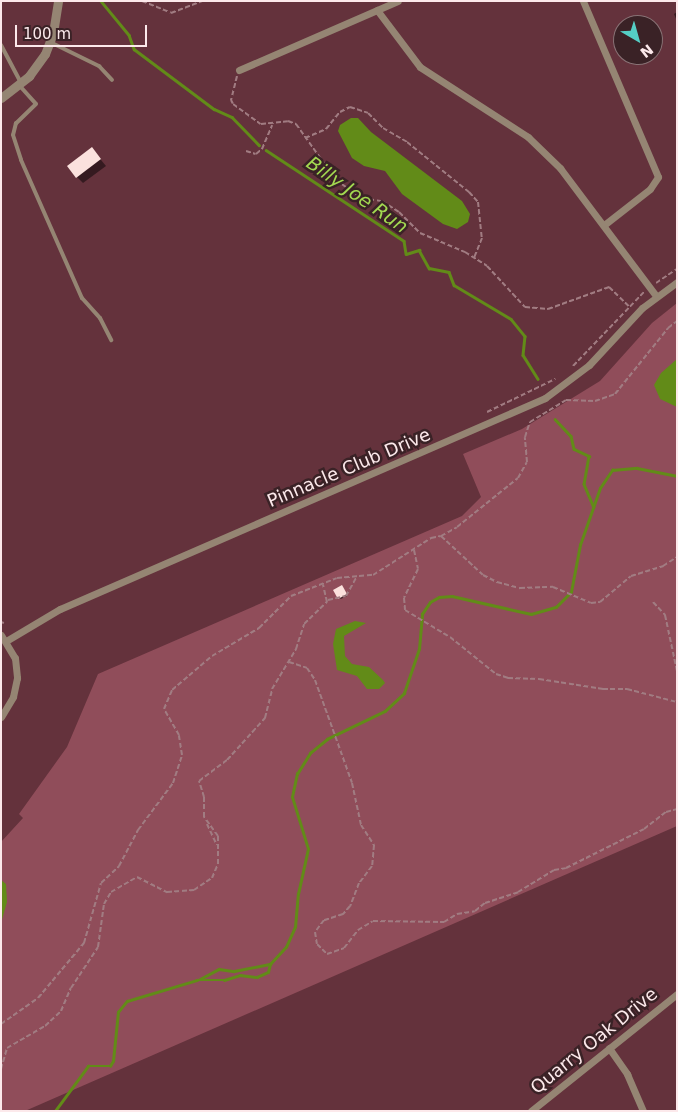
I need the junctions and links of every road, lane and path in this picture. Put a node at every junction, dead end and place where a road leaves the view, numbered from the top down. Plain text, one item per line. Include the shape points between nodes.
1 (58, 1) edge
2 (142, 1) edge
3 (203, 1) edge
4 (398, 1) edge
5 (582, 1) edge
6 (377, 10) junction
7 (50, 42) junction
8 (1, 45) edge
9 (239, 70) joint
10 (112, 80) dead end
11 (20, 84) junction
12 (1, 98) edge
13 (272, 125) junction
14 (305, 138) junction
15 (246, 151) dead end
16 (604, 225) junction
17 (474, 258) junction
18 (677, 270) edge
19 (677, 282) edge
20 (650, 287) junction
21 (656, 296) junction
22 (629, 306) junction
23 (677, 321) edge
24 (111, 340) dead end
25 (568, 370) dead end
26 (561, 375) dead end
27 (487, 412) dead end
28 (441, 536) junction
29 (414, 550) junction
30 (677, 557) edge
31 (356, 578) junction
32 (322, 583) junction
33 (327, 600) junction
34 (653, 602) dead end
35 (4, 638) edge
36 (289, 662) junction
37 (677, 671) edge
38 (677, 702) edge
39 (1, 717) edge
40 (677, 808) edge
41 (207, 822) junction
42 (218, 847) junction
43 (677, 994) edge
44 (1, 1024) edge
45 (609, 1048) junction
46 (1, 1069) edge
47 (531, 1111) edge
48 (643, 1111) edge

1 - 7 street
2 - 3 path via 170,13
4 - 6 street
5 - 16 street via 658,177 650,189
6 - 9 street
6 - 16 street via 420,66 494,114 543,151 577,186
7 - 10 lane via 99,66
7 - 11 street via 36,68
8 - 11 lane
9 - 13 path via 231,100 233,104 261,124
11 - 12 street
11 - 24 lane via 36,104 16,123 13,135 21,160 82,298 100,318
13 - 14 path via 288,121 296,124
13 - 15 path via 262,149 256,154
14 - 17 path via 326,169 352,192 362,198 382,201 399,212 420,233
14 - 17 path via 326,128 340,112 350,107 368,112 383,128 478,202 482,238
16 - 20 street
17 - 22 path via 496,275 517,301 533,310 548,309 609,287
18 - 20 path
19 - 21 street, Pinnacle Club Drive
20 - 21 street
20 - 22 path
21 - 35 street, Pinnacle Club Drive via 589,366 545,398 60,609
22 - 25 path
23 - 28 path via 615,394 595,401 566,400 530,422 525,437 527,462 518,478
26 - 27 path via 546,386
28 - 29 path
28 - 30 path via 483,576 520,588 536,585 557,588 589,603 600,602 631,576 663,566
29 - 31 path via 372,575
29 - 38 path via 417,574 403,603 412,615 448,636 501,677 627,689
31 - 32 path
31 - 33 path via 346,596
32 - 33 path
32 - 44 path via 291,596 259,628 212,656 172,690 164,709 178,735 182,755 173,783 138,830 119,866 101,883 84,943 38,998
33 - 36 path via 322,609 304,624
34 - 37 path via 665,615
35 - 39 street, Pinnacle Club Drive via 14,658 17,678 13,698
36 - 40 path via 307,668 325,706 352,783 361,825 373,841 374,858 350,906 319,926 315,939 319,949 327,954 344,948 358,930 373,921 444,922 457,914 475,911 485,903 518,892 554,870 566,868 638,832
36 - 41 path via 272,689 263,722 227,760 199,781
41 - 42 path
41 - 42 path via 218,836
42 - 46 path via 215,874 201,887 167,892 137,877 111,892 104,904 98,947 71,988 61,1011 45,1026 7,1048
43 - 45 street, Quarry Oak Drive
45 - 47 street, Quarry Oak Drive
45 - 48 street via 627,1074

